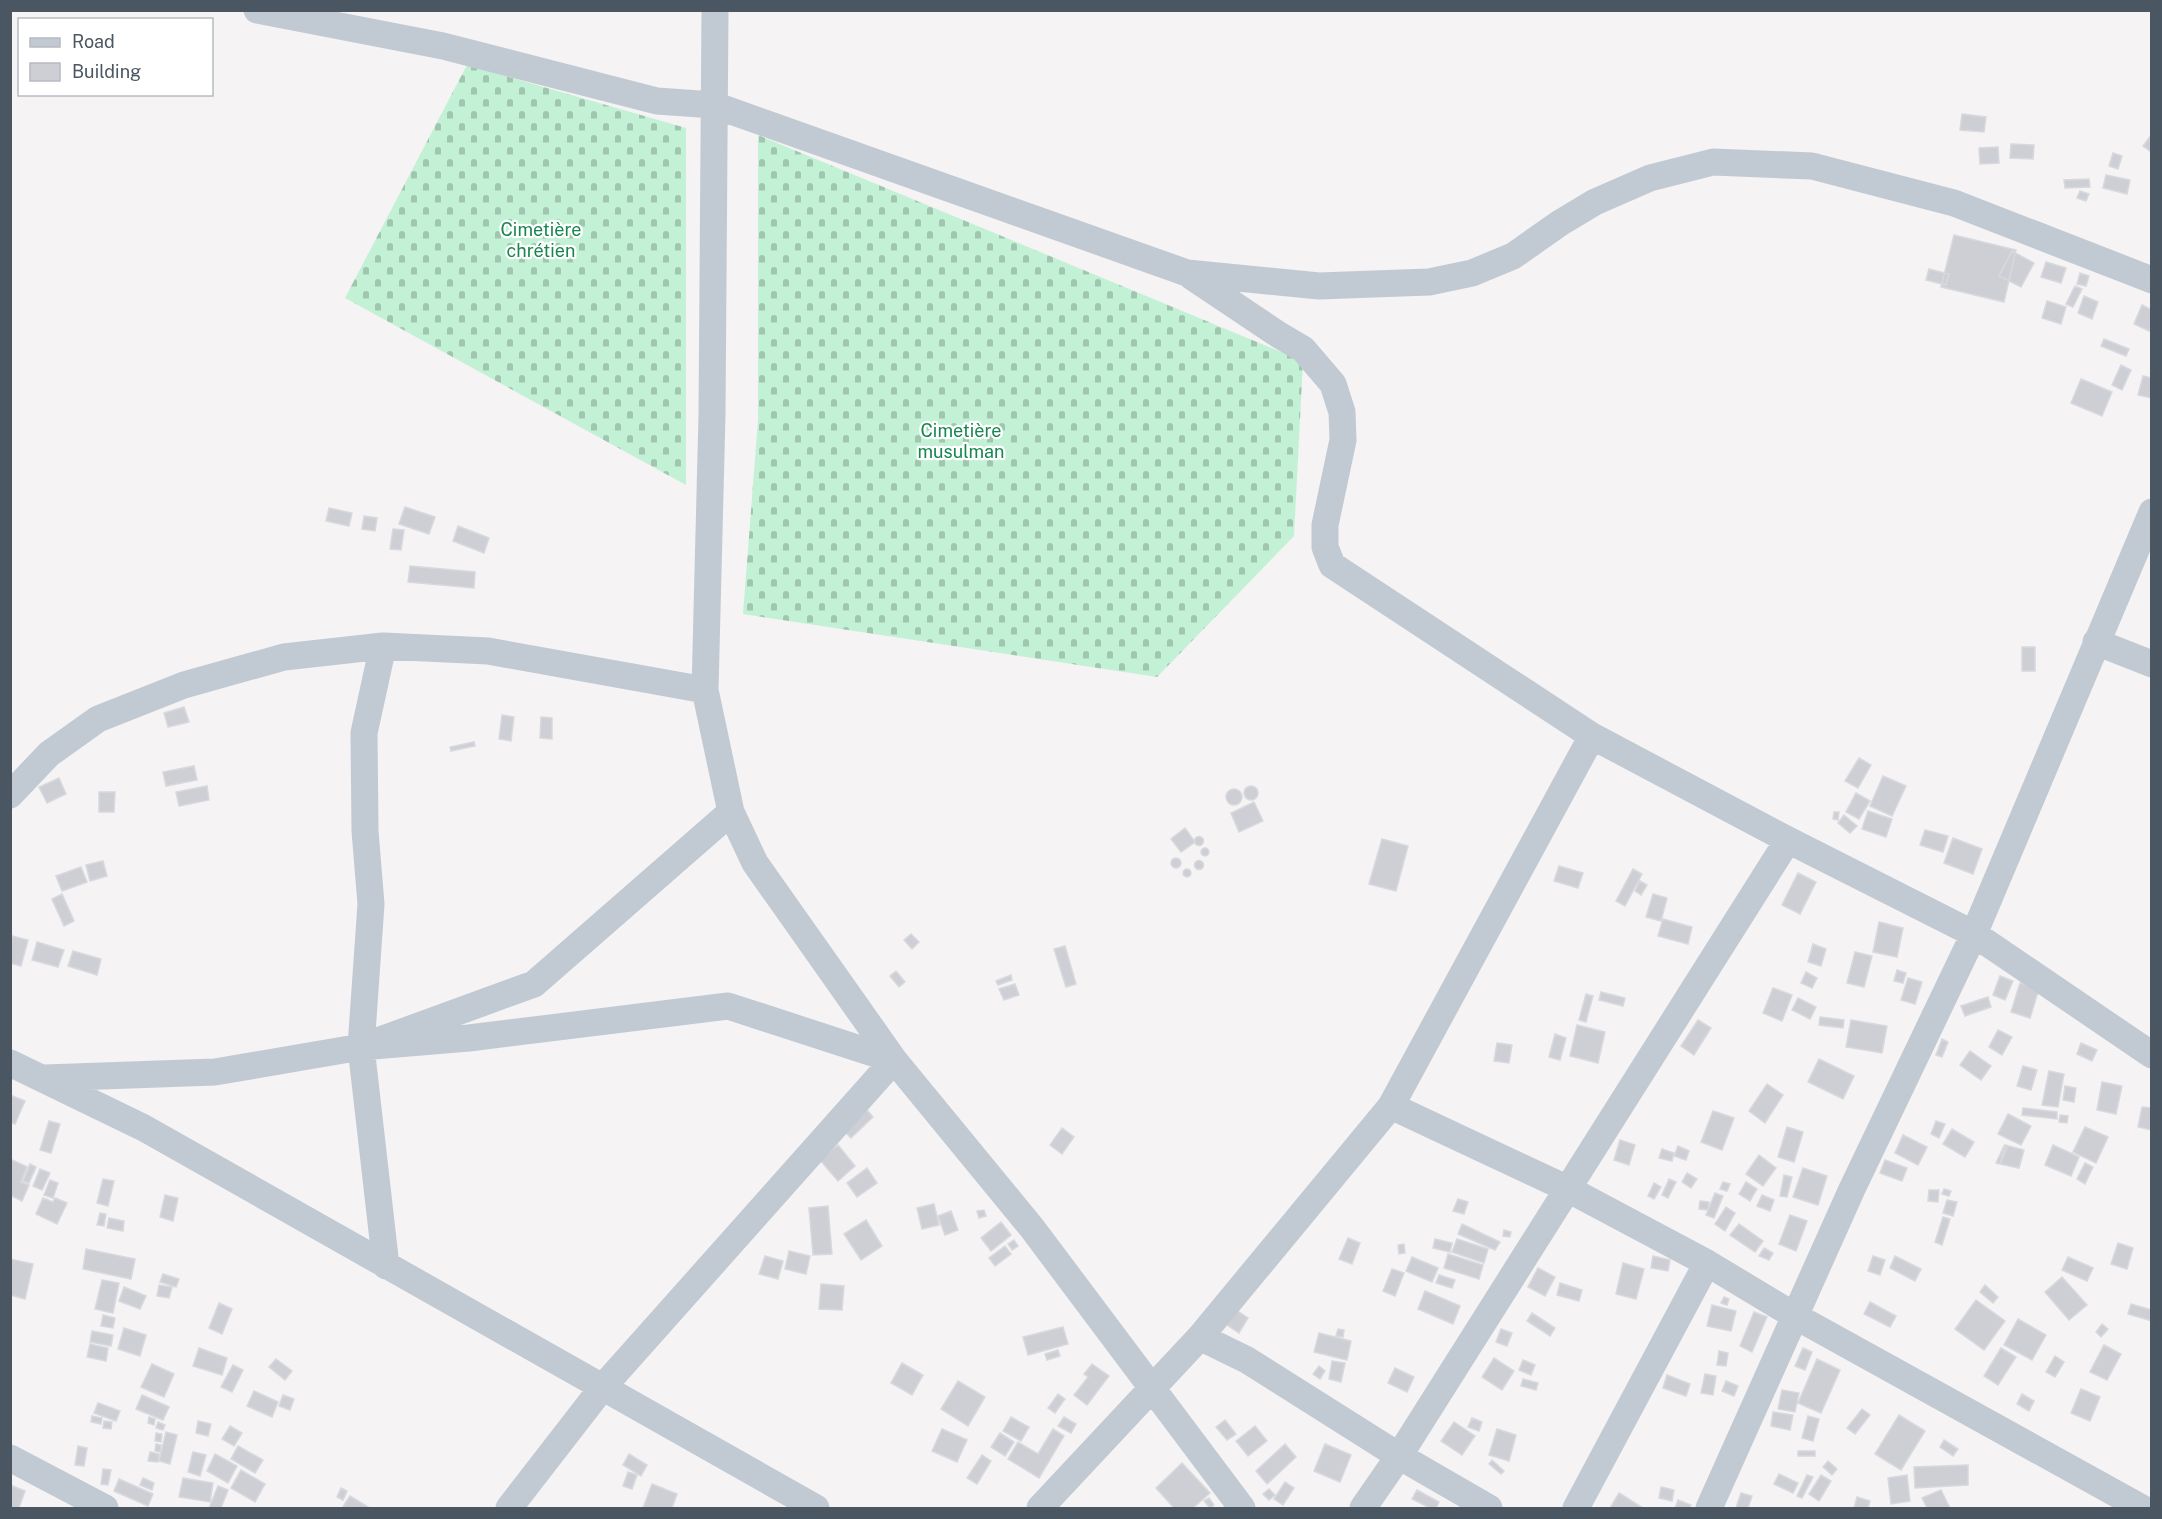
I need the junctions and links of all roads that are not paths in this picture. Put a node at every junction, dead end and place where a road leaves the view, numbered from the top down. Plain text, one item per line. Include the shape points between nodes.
1 (257, 10) edge
2 (715, 10) edge
3 (714, 105) junction
4 (1187, 273) junction
5 (2151, 280) edge
6 (2151, 512) edge
7 (2096, 642) junction
8 (383, 646) junction
9 (2151, 664) edge
10 (705, 690) junction
11 (1592, 736) junction
12 (10, 795) edge
13 (731, 812) junction
14 (1788, 840) junction
15 (1974, 934) junction
16 (361, 1047) junction
17 (2151, 1055) edge
18 (894, 1060) junction
19 (10, 1063) edge
20 (40, 1078) junction
21 (1391, 1106) junction
22 (1568, 1189) junction
23 (1707, 1263) junction
24 (386, 1266) junction
25 (1795, 1316) junction
26 (1200, 1337) junction
27 (1152, 1386) junction
28 (602, 1388) junction
29 (1399, 1455) junction
30 (10, 1458) edge
31 (105, 1509) edge
32 (509, 1509) edge
33 (816, 1509) edge
34 (1040, 1509) edge
35 (1242, 1509) edge
36 (1363, 1509) edge
37 (1489, 1509) edge
38 (1576, 1509) edge
39 (1709, 1509) edge
40 (2142, 1509) edge

1 - 3 street via 443,46 657,101
2 - 3 street
3 - 4 street
3 - 10 street
4 - 5 street via 1318,286 1429,282 1472,273 1513,256 1595,202 1650,178 1713,162 1812,166 1953,203
4 - 11 street via 1303,349 1333,384 1342,412 1343,440 1325,525 1325,547 1332,565
6 - 7 street
7 - 9 street
7 - 15 street
8 - 10 street via 488,651
8 - 12 street via 284,657 184,685 98,719 49,754
8 - 16 street via 364,733 365,831 371,904
10 - 13 street
11 - 14 street
11 - 21 street
13 - 16 street via 534,984
13 - 18 street via 755,863
14 - 15 street
14 - 22 street
15 - 17 street
15 - 25 street
16 - 18 street via 469,1038 728,1006
16 - 20 street via 215,1072
16 - 24 street
18 - 27 street via 1032,1228
18 - 28 street
19 - 20 street
20 - 24 street via 144,1128
21 - 22 street
21 - 26 street
22 - 23 street
22 - 29 street
23 - 25 street
23 - 38 street
24 - 28 street
25 - 39 street
25 - 40 street
26 - 27 street
26 - 29 street via 1256,1366
27 - 34 street
27 - 35 street
28 - 32 street
28 - 33 street
29 - 36 street
29 - 37 street
30 - 31 street

